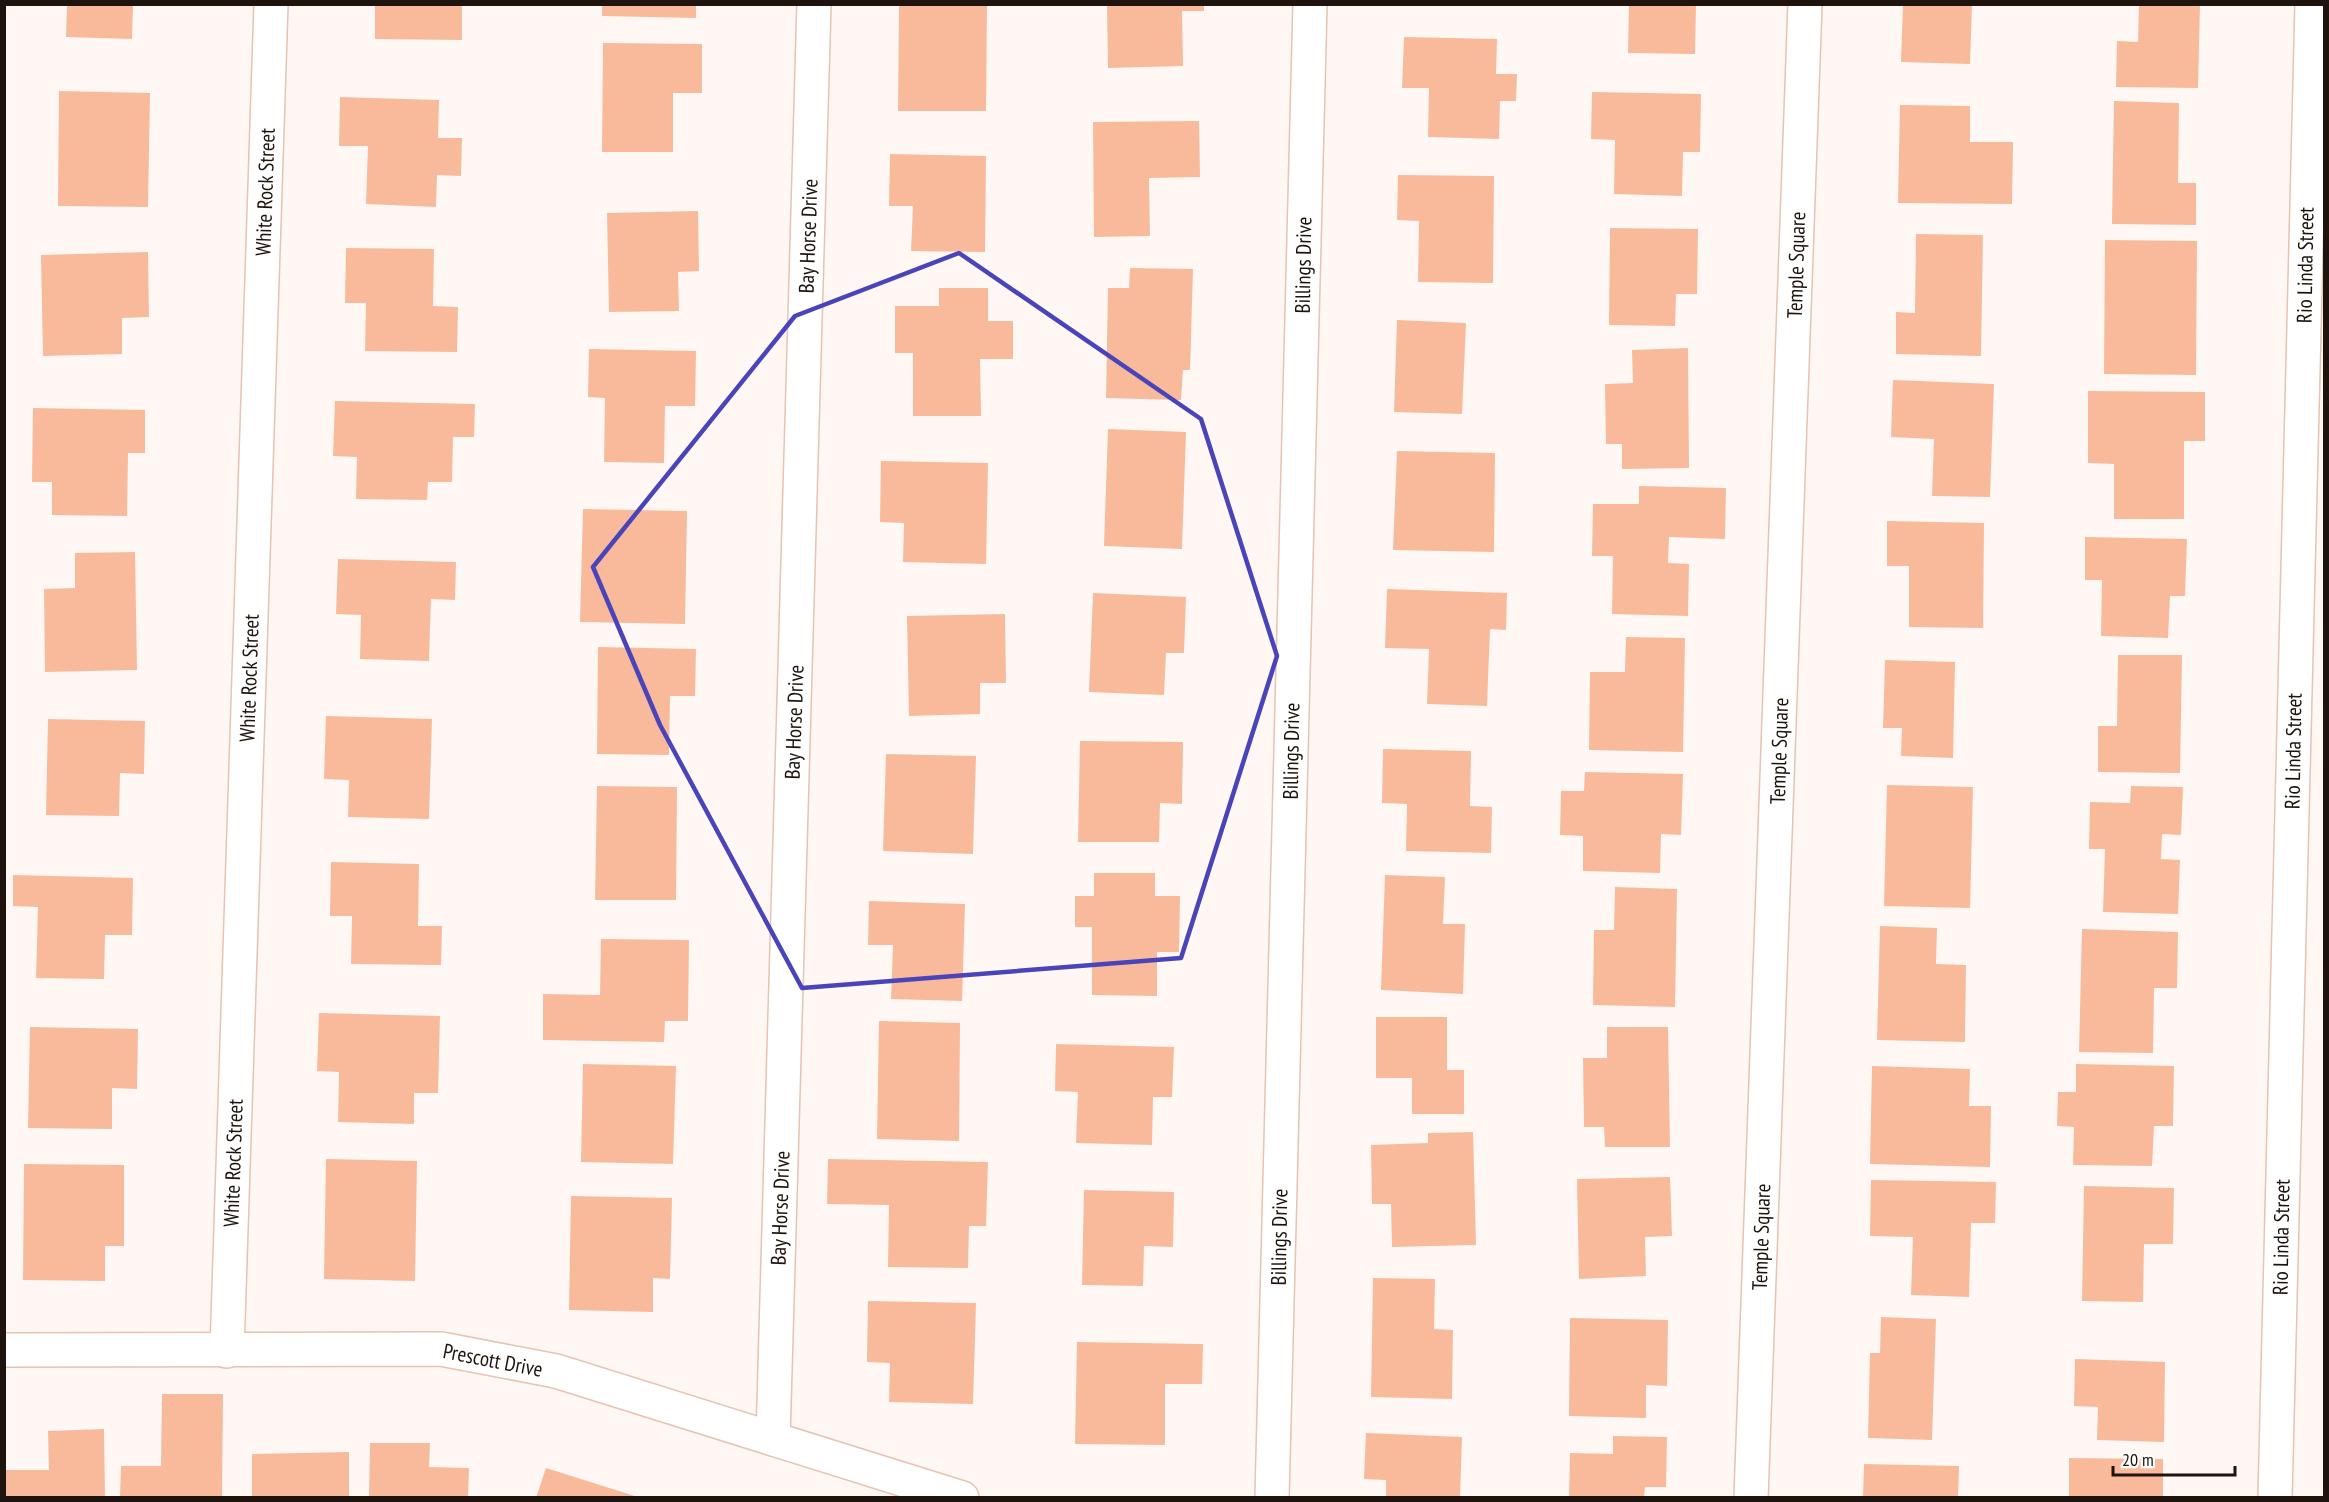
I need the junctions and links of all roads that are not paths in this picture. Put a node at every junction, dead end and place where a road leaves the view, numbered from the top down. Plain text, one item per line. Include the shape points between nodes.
1 (271, 4) edge
2 (814, 4) edge
3 (1310, 4) edge
4 (1805, 4) edge
5 (2312, 4) edge
6 (4, 1350) edge
7 (227, 1351) junction
8 (773, 1439) junction
9 (962, 1497) edge
10 (1272, 1497) edge
11 (1751, 1497) edge
12 (2275, 1497) edge

1 - 7 street, White Rock Street
2 - 8 street, Bay Horse Drive
3 - 10 street, Billings Drive
4 - 11 street, Temple Square
5 - 12 street, Rio Linda Street
6 - 7 street, Prescott Drive
7 - 8 street, Prescott Drive via 441,1348 556,1371
8 - 9 street, Prescott Drive

